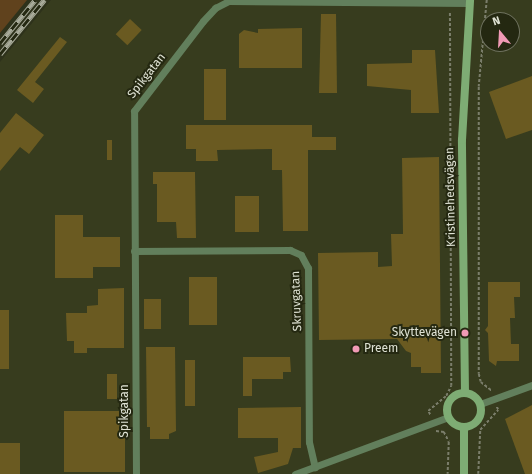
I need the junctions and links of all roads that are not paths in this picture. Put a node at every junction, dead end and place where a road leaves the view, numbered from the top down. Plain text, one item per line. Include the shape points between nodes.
1 (470, 1) edge
2 (134, 251) junction
3 (532, 385) edge
4 (464, 393) junction
5 (480, 404) junction
6 (448, 417) junction
7 (464, 428) junction
8 (315, 467) junction
9 (136, 474) edge
10 (295, 474) edge
11 (464, 474) edge

1 - 2 street, Spikgatan via 229,1 215,8 134,110
1 - 4 street, Kristinehedsvägen via 462,140
2 - 8 street, Skruvgatan via 290,250 301,255 308,268 309,442
2 - 9 street, Spikgatan
3 - 5 street
4 - 5 street
4 - 6 street via 450,400
5 - 7 street via 479,419
6 - 7 street via 453,424
6 - 8 street
7 - 11 street
8 - 10 street

